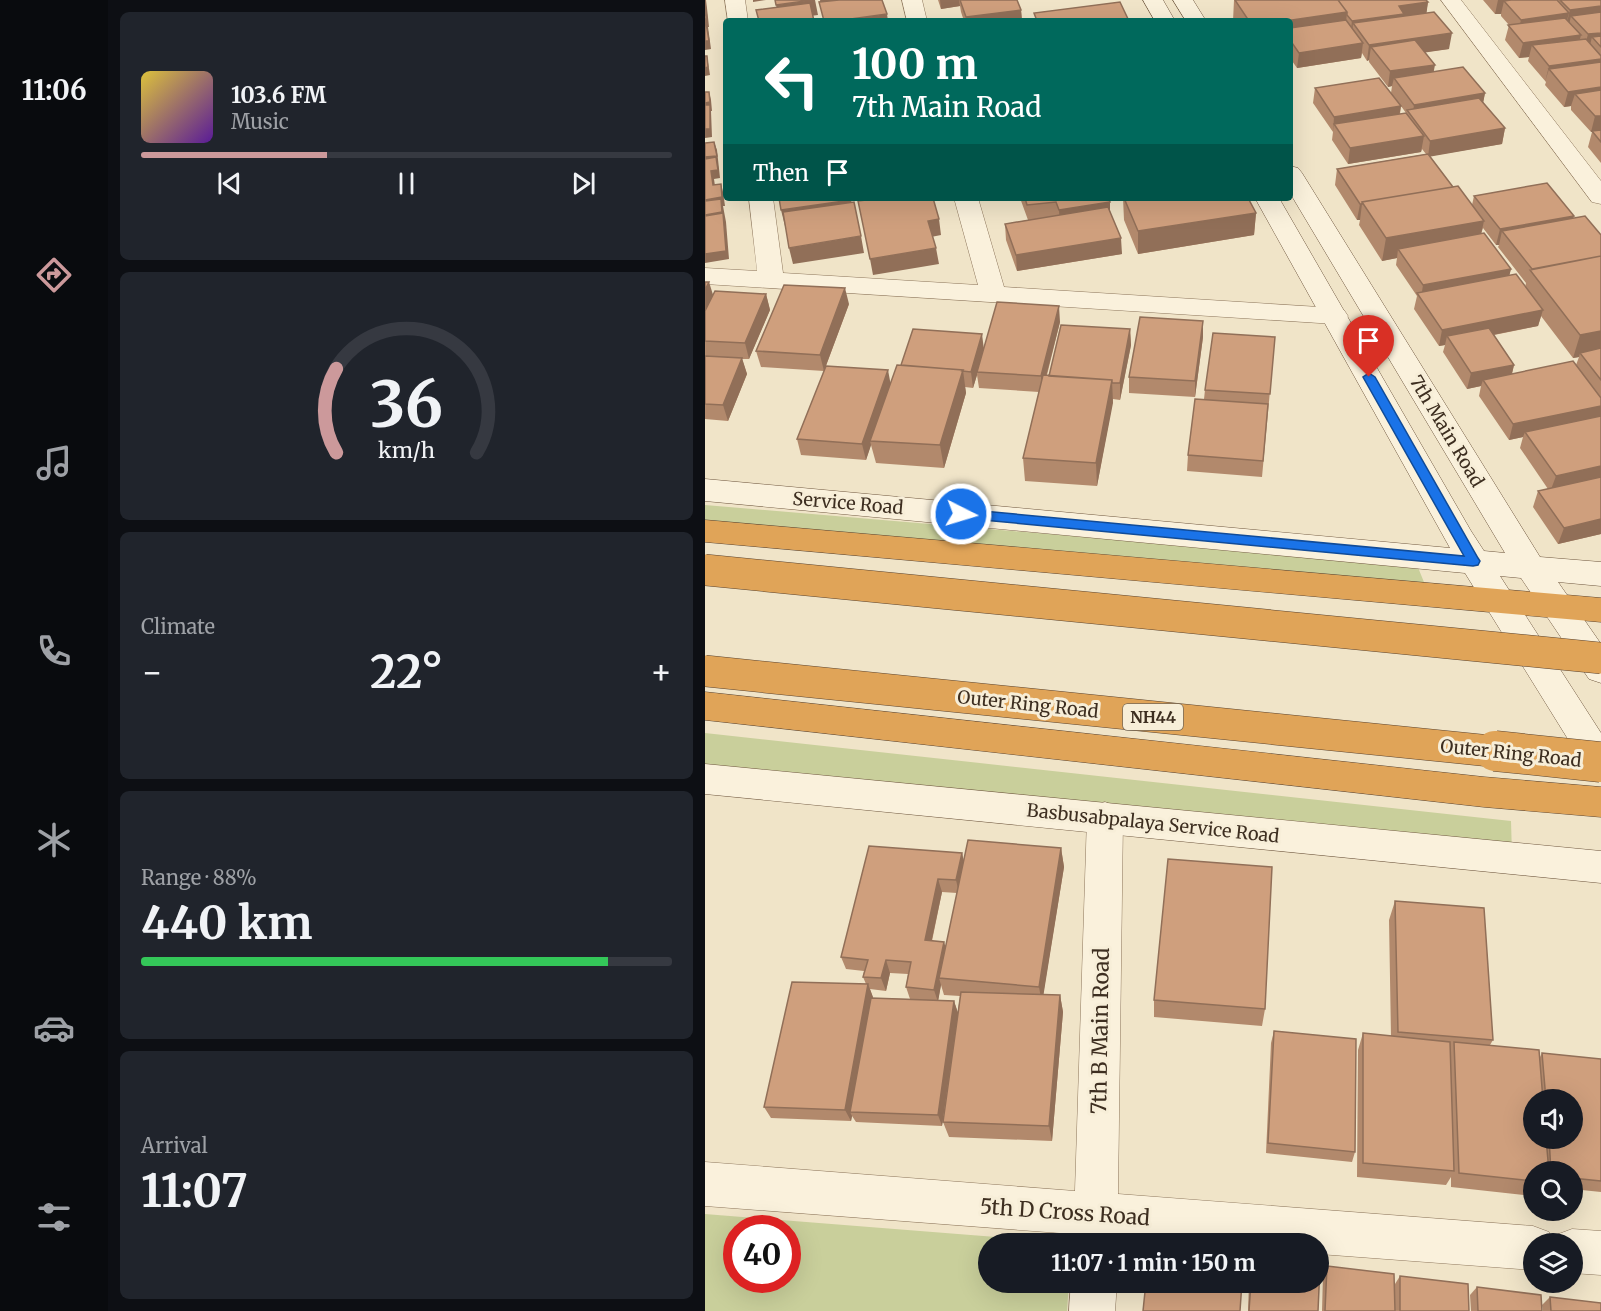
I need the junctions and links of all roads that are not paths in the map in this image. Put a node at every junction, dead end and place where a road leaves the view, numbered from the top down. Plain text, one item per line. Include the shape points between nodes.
1 (735, 0) edge
2 (912, 0) edge
3 (1153, 0) edge
4 (1183, 0) edge
5 (1451, 0) edge
6 (738, 18) edge
7 (916, 18) edge
8 (1163, 18) edge
9 (1194, 18) edge
10 (1293, 178) edge
11 (1601, 197) edge
12 (761, 201) edge
13 (967, 201) edge
14 (1269, 201) edge
15 (705, 276) edge
16 (771, 280) junction
17 (993, 294) junction
18 (1335, 316) junction
19 (705, 490) edge
20 (705, 531) edge
21 (1473, 561) junction
22 (1531, 566) junction
23 (705, 570) edge
24 (1601, 574) edge
25 (1499, 601) junction
26 (1558, 606) junction
27 (1601, 610) edge
28 (1601, 658) edge
29 (1601, 670) edge
30 (705, 671) edge
31 (705, 706) edge
32 (1601, 763) edge
33 (705, 779) edge
34 (1601, 802) edge
35 (1105, 818) junction
36 (1601, 867) edge
37 (705, 1184) edge
38 (1096, 1229) edge
39 (1523, 1248) edge
40 (1583, 1252) edge
41 (1601, 1253) edge
42 (1093, 1293) edge
43 (1092, 1311) edge

1 - 6 street
2 - 7 street
3 - 8 street
4 - 9 street
5 - 11 street
10 - 22 street, 7th Main Road
12 - 16 street
13 - 17 street
14 - 18 street
15 - 16 street
16 - 17 street
17 - 18 street
18 - 21 street
19 - 21 street, Service Road
20 - 25 highway
21 - 22 street, Service Road
21 - 25 street
22 - 24 street, Service Road
22 - 26 street, 7th Main Road
23 - 28 highway, bridge
25 - 26 highway
25 - 32 street
26 - 27 highway
26 - 29 street, 7th Main Road
30 - 32 highway, Outer Ring Road / NH44, bridge
31 - 34 highway
33 - 35 street, Basbusabpalaya Service Road
35 - 36 street, Basbusabpalaya Service Road
35 - 38 street, 7th B Main Road
37 - 38 street, 5th D Cross Road
38 - 39 street, 5th D Cross Road
40 - 41 street
42 - 43 street

